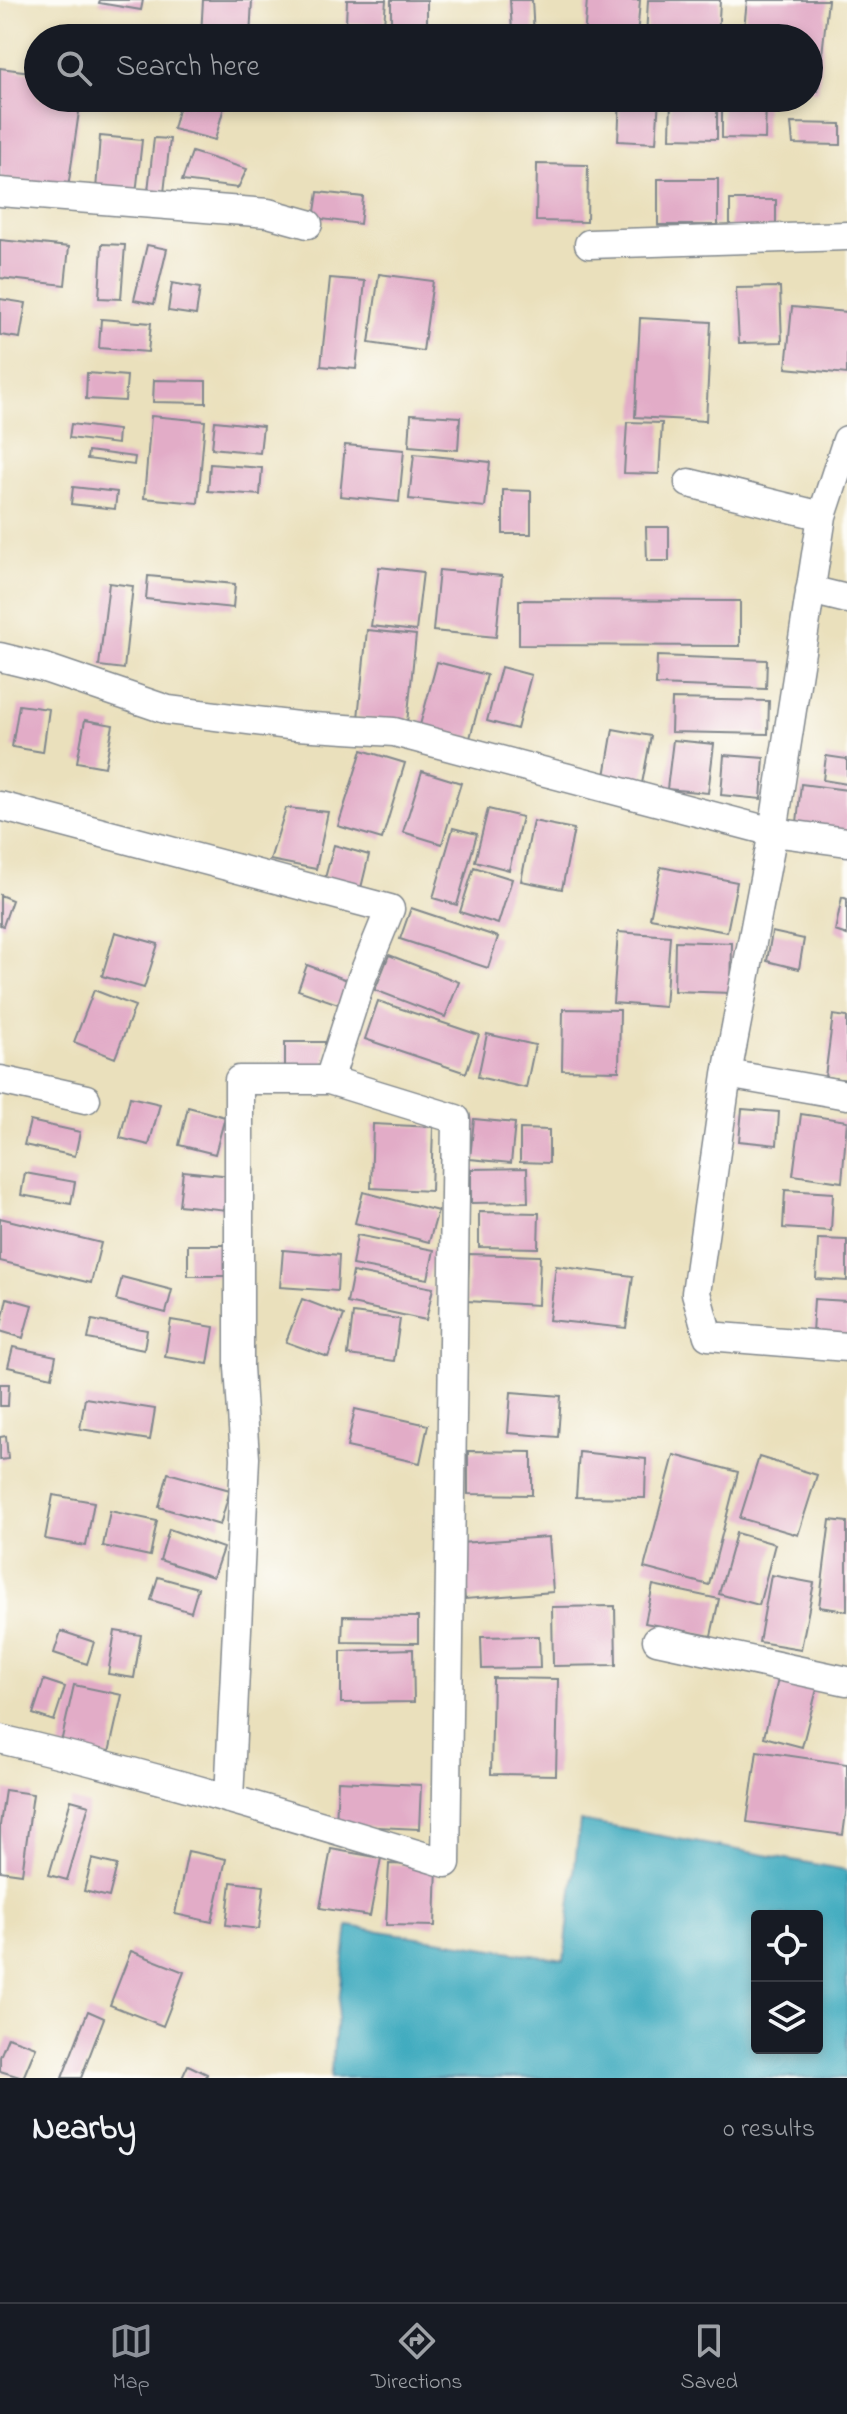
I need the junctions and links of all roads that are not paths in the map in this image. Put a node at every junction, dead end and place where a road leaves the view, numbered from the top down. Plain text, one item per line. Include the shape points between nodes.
1 (0, 192) edge
2 (308, 224) dead end
3 (847, 236) edge
4 (589, 244) dead end
5 (847, 440) edge
6 (689, 483) dead end
7 (822, 516) junction
8 (810, 590) junction
9 (847, 599) edge
10 (0, 657) edge
11 (0, 806) edge
12 (773, 832) junction
13 (847, 842) edge
14 (727, 1074) junction
15 (0, 1080) edge
16 (329, 1080) junction
17 (847, 1095) edge
18 (86, 1099) dead end
19 (847, 1347) edge
20 (657, 1640) dead end
21 (847, 1681) edge
22 (0, 1739) edge
23 (229, 1799) junction

1 - 2 street via 268,213
3 - 4 street
5 - 7 street
6 - 7 street
7 - 8 street
8 - 9 street
8 - 12 street
10 - 12 street via 168,710 394,732
11 - 16 street via 390,909
12 - 13 street
12 - 14 street
14 - 17 street
14 - 19 street via 696,1293 708,1336
15 - 18 street
16 - 23 street via 239,1080 239,1367 245,1458
16 - 23 street via 456,1119 446,1863
20 - 21 street
22 - 23 street

